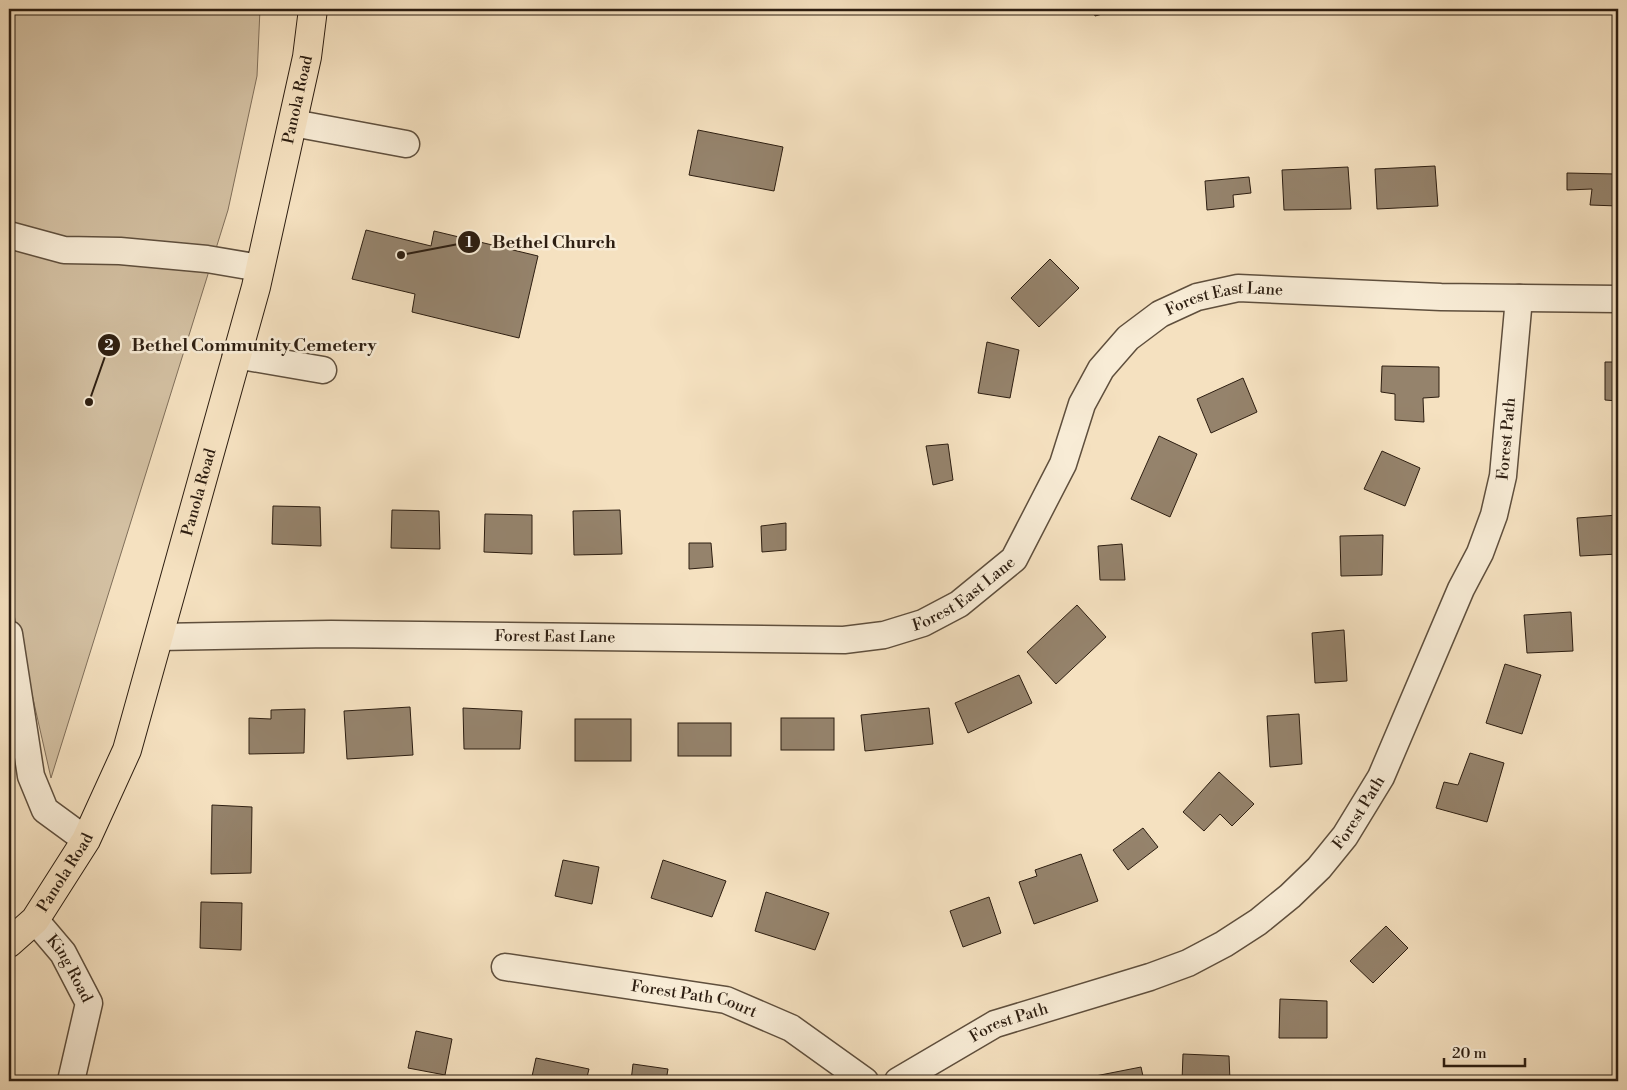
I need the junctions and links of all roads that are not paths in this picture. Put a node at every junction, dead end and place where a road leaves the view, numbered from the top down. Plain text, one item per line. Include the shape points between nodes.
1 (313, 9) edge
2 (293, 123) junction
3 (406, 144) dead end
4 (9, 235) edge
5 (260, 268) junction
6 (1518, 298) junction
7 (1618, 298) edge
8 (236, 355) junction
9 (322, 370) dead end
10 (9, 634) edge
11 (159, 636) junction
12 (86, 840) junction
13 (35, 920) junction
14 (9, 943) edge
15 (505, 967) dead end
16 (72, 1081) edge
17 (865, 1081) edge
18 (898, 1081) edge

1 - 2 main road, Panola Road via 307,58
2 - 3 street
2 - 5 main road, Panola Road
4 - 5 street via 64,250 158,255
5 - 8 main road, Panola Road
6 - 7 street, Forest East Lane
6 - 11 street, Forest East Lane via 1441,298 1238,288 1197,297 1160,314 1128,338 1101,369 1082,404 1063,464 1014,559 959,604 923,623 884,635 844,640 330,634
6 - 18 street, Forest Path via 1503,476 1494,515 1381,777 1345,836 1290,896 1224,944 1150,978 995,1024
8 - 9 street
8 - 11 main road, Panola Road
10 - 12 street via 31,776 45,810
11 - 12 main road, Panola Road via 127,750
12 - 13 main road, Panola Road
13 - 14 main road, Panola Road
13 - 16 street, King Road via 63,954 89,1003
15 - 17 street, Forest Path Court via 726,1000 791,1028

